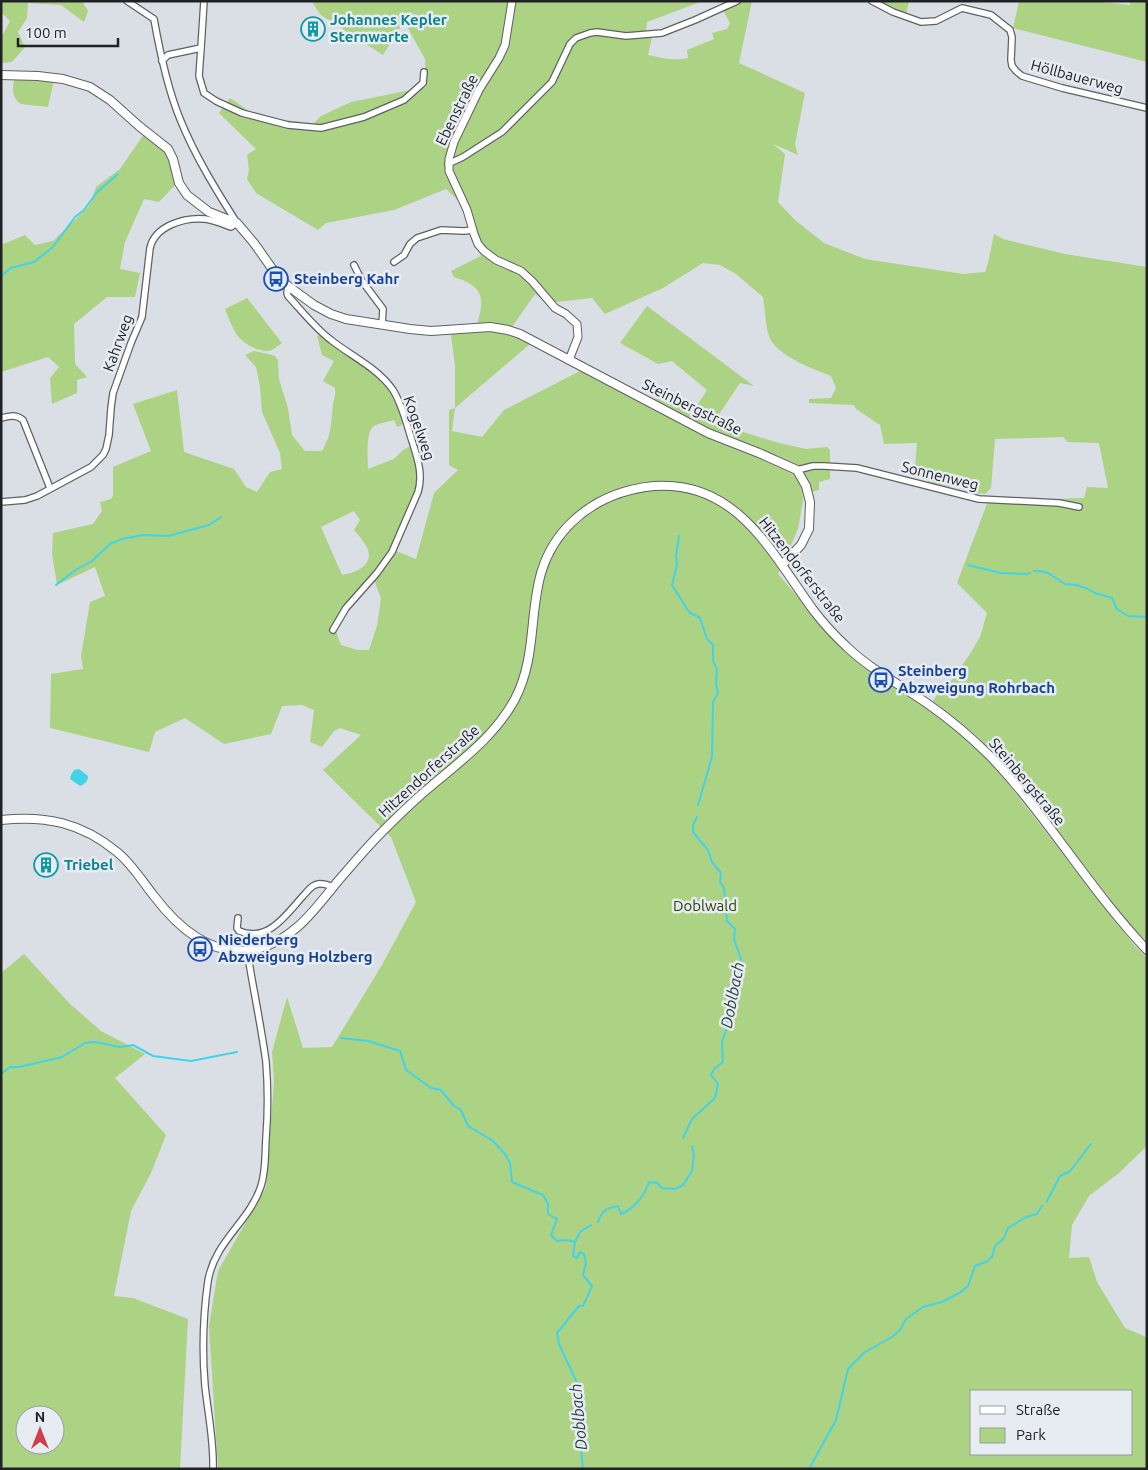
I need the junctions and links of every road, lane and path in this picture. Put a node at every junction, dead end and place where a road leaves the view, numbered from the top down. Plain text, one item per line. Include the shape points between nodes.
1 (127, 1) edge
2 (204, 1) edge
3 (512, 1) edge
4 (737, 1) edge
5 (872, 1) edge
6 (201, 48) junction
7 (162, 61) junction
8 (424, 72) dead end
9 (1, 75) edge
10 (1147, 108) edge
11 (448, 164) junction
12 (237, 223) junction
13 (473, 230) junction
14 (394, 262) dead end
15 (354, 265) dead end
16 (288, 286) junction
17 (382, 325) junction
18 (569, 360) junction
19 (1, 418) edge
20 (797, 470) junction
21 (50, 488) junction
22 (1, 502) edge
23 (1079, 507) dead end
24 (782, 565) junction
25 (333, 630) dead end
26 (837, 638) joint
27 (1, 820) edge
28 (333, 887) junction
29 (238, 918) dead end
30 (247, 950) junction
31 (1147, 950) edge
32 (213, 1469) edge

1 - 7 street via 154,19
2 - 6 street
3 - 11 street, Ebenstraße via 505,45 479,90 450,152
4 - 11 street via 662,33 626,36 590,32 576,38 552,82 502,132
5 - 10 street, Höllbauerweg via 927,23 962,8 991,14 1010,30 1012,66 1022,76
6 - 7 street via 168,55
6 - 8 street via 199,76 204,93 242,113 288,126 321,128 364,117 404,100 423,83
7 - 12 street via 180,118 198,158
9 - 12 main road via 63,78 99,92 168,149 179,183 187,195 208,212
11 - 13 street, Ebenstraße
12 - 16 main road, Steinbergstraße
12 - 21 street, Kahrweg via 232,228 204,219 187,220 160,231 154,238 141,320 114,393 106,449 96,464
13 - 14 street via 441,230 417,238
13 - 18 street, Ebenstraße via 484,251 521,271 555,308 577,324 578,337
15 - 17 street via 383,309
16 - 17 main road, Steinbergstraße via 331,314
16 - 25 street, Kogelweg via 288,296 320,331 373,370 393,391 420,471 418,492 392,552 346,608
17 - 18 main road, Steinbergstraße via 431,331 499,328 520,334
18 - 20 main road, Steinbergstraße via 708,433
19 - 21 street via 18,416 23,420
20 - 23 street, Sonnenweg via 813,466 858,468 979,499
20 - 24 main road via 810,502 809,529 801,546
21 - 22 street, Kahrweg via 25,500
24 - 26 main road, Hitzendorferstraße
24 - 28 main road, Hitzendorferstraße via 759,533 741,516 715,499 693,490 662,486 637,488 611,496 585,511 561,534 540,573 525,672 508,710 480,746 400,814
26 - 31 main road, Steinbergstraße via 854,654 950,720 990,756
27 - 30 main road, Hitzendorferstraße via 46,819 85,831 124,859 162,907 192,936 214,947
28 - 29 street via 312,886 269,930 252,934 242,932 237,928
28 - 30 main road, Hitzendorferstraße via 293,932 268,946
30 - 32 street via 266,1062 266,1137 263,1177 257,1197 220,1248 208,1280 203,1351

